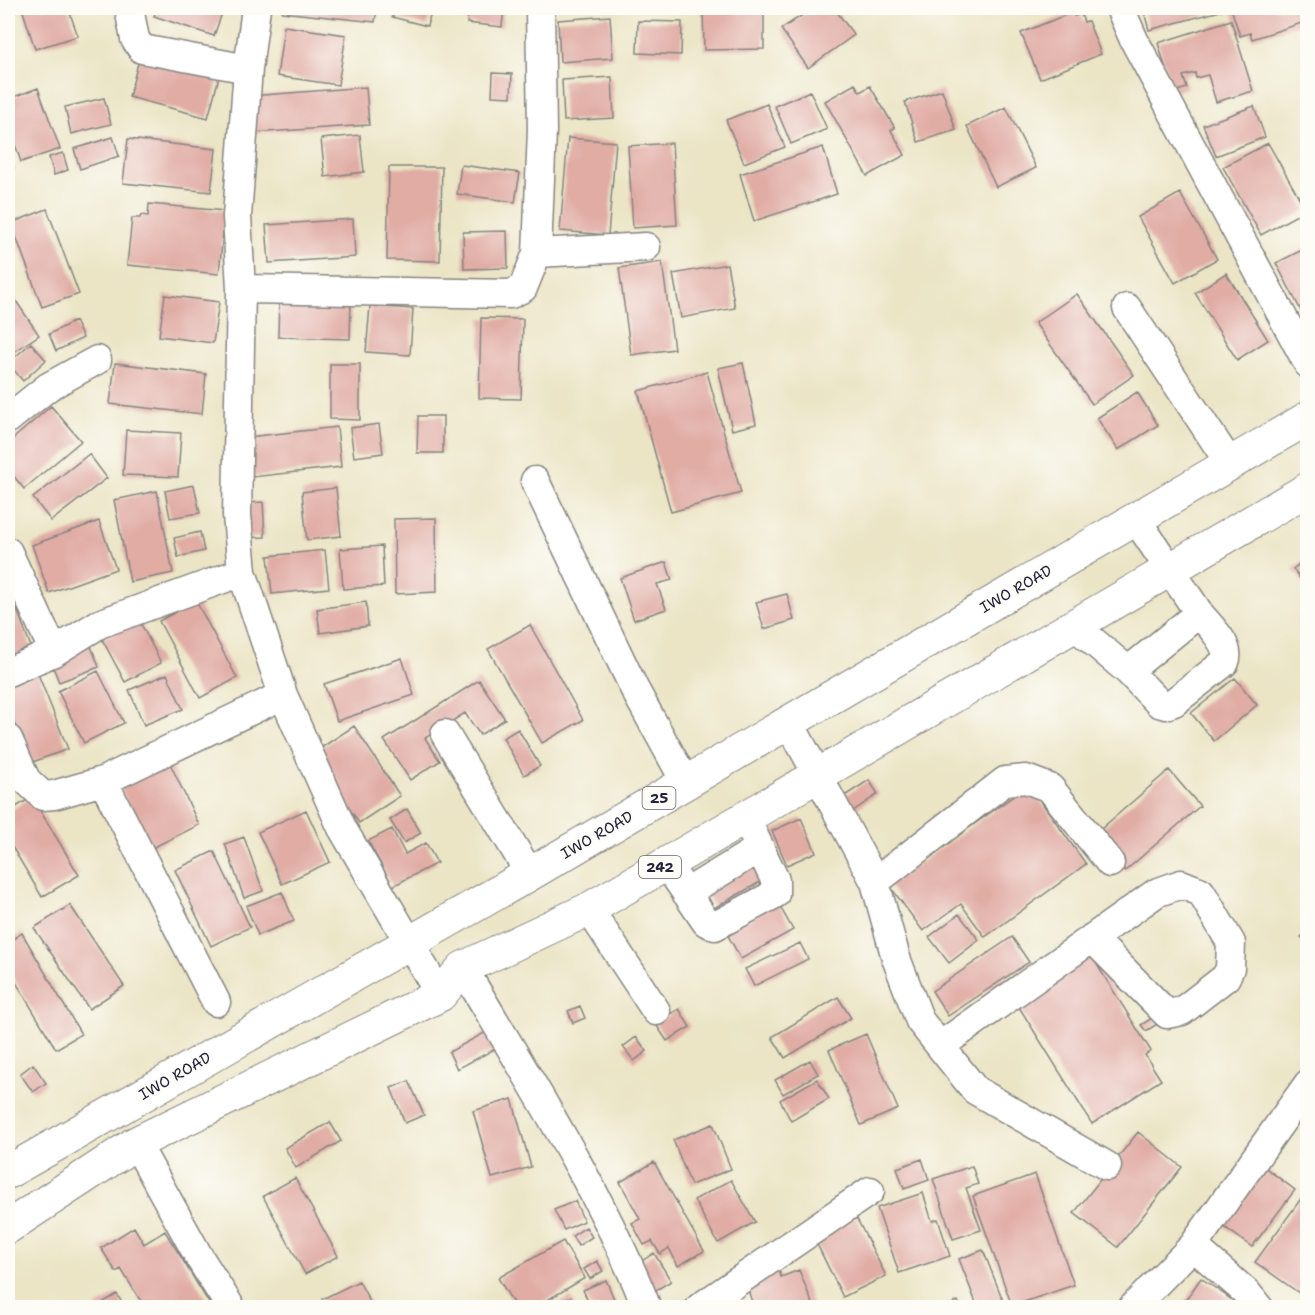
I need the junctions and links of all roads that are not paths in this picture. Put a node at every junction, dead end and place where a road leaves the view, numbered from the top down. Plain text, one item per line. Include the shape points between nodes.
1 (129, 8) edge
2 (256, 8) edge
3 (540, 8) edge
4 (1120, 8) edge
5 (249, 69) junction
6 (646, 247) dead end
7 (537, 253) junction
8 (241, 290) junction
9 (1128, 308) dead end
10 (97, 360) dead end
11 (1308, 364) edge
12 (1308, 418) edge
13 (8, 419) edge
14 (1230, 464) junction
15 (535, 481) dead end
16 (1308, 489) edge
17 (1136, 519) junction
18 (8, 552) edge
19 (1169, 570) junction
20 (242, 572) junction
21 (1199, 613) junction
22 (1074, 625) junction
23 (54, 652) junction
24 (1128, 671) junction
25 (8, 672) edge
26 (283, 695) junction
27 (789, 722) junction
28 (445, 734) dead end
29 (8, 739) edge
30 (817, 776) junction
31 (103, 781) junction
32 (686, 783) junction
33 (745, 817) junction
34 (760, 848) junction
35 (666, 863) junction
36 (1110, 863) dead end
37 (530, 874) junction
38 (875, 882) junction
39 (686, 893) junction
40 (589, 909) junction
41 (1092, 938) junction
42 (410, 943) junction
43 (462, 968) junction
44 (440, 995) junction
45 (216, 1002) dead end
46 (656, 1011) dead end
47 (940, 1046) junction
48 (1308, 1084) edge
49 (136, 1143) junction
50 (1107, 1166) dead end
51 (8, 1172) edge
52 (870, 1191) dead end
53 (8, 1227) edge
54 (1193, 1246) junction
55 (231, 1308) edge
56 (647, 1308) edge
57 (699, 1308) edge
58 (1132, 1308) edge
59 (1259, 1308) edge

1 - 5 street via 135,39 142,49
2 - 5 street
3 - 7 street via 542,130
4 - 11 street
5 - 8 street via 237,216
6 - 7 street
7 - 8 street via 523,288 511,294
8 - 20 street via 237,515
9 - 14 street
10 - 13 street via 48,387
12 - 14 main road, IWO ROAD / 25
14 - 17 main road, IWO ROAD / 25
15 - 32 street via 635,690
16 - 19 main road, 242
17 - 19 street
17 - 27 main road, IWO ROAD / 25
18 - 23 street
19 - 21 street
19 - 22 main road, 242
20 - 23 street via 99,624
20 - 26 street
21 - 24 street
21 - 24 street via 1226,647 1225,662 1166,705 1159,703
22 - 24 street
22 - 30 main road, 242
23 - 25 street
26 - 31 street
26 - 42 street via 342,828
27 - 30 street
27 - 32 main road, IWO ROAD / 25
28 - 37 street
29 - 31 street via 26,780 43,796
30 - 33 main road, 242
30 - 38 street
31 - 45 street
32 - 37 main road, IWO ROAD / 25
33 - 34 street
33 - 35 main road, 242
34 - 39 street
34 - 39 street via 775,880 775,894 715,926 706,922
35 - 39 street
35 - 40 main road, 242
36 - 38 street via 1050,788 1026,779 1005,781
37 - 42 main road, IWO ROAD / 25
38 - 47 street via 896,958 920,1021
40 - 43 main road, 242
40 - 46 street
41 - 41 street via 1167,1014 1182,1011 1226,977 1230,968 1231,943 1201,892 1181,884 1156,893
41 - 47 street
42 - 44 street
42 - 51 main road, IWO ROAD / 25
43 - 44 main road, 242
43 - 56 street via 554,1123 627,1258
44 - 49 main road, 242
47 - 50 street via 975,1090
48 - 54 street
49 - 53 main road, 242
49 - 55 street
52 - 57 street
54 - 58 street
54 - 59 street

